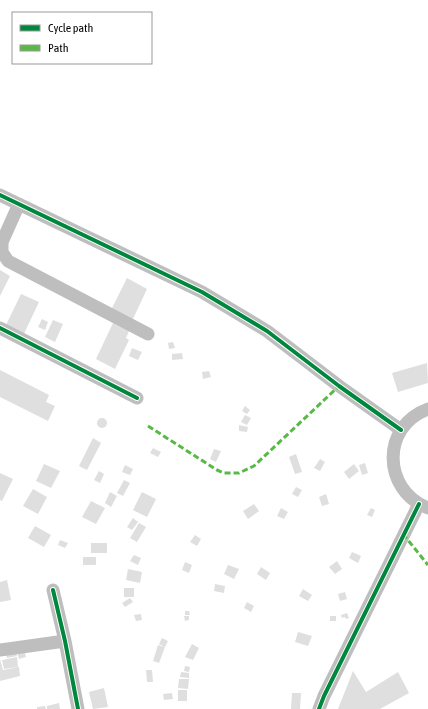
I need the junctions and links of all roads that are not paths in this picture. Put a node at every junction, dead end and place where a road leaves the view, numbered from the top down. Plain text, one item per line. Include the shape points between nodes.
1 (0, 195) edge
2 (19, 204) junction
3 (0, 328) edge
4 (148, 334) dead end
5 (137, 398) dead end
6 (428, 409) edge
7 (401, 430) junction
8 (424, 506) edge
9 (52, 590) dead end
10 (65, 641) junction
11 (0, 650) edge
12 (78, 709) edge
13 (319, 709) edge

1 - 2 street
2 - 4 street via 2,242 2,252 8,261
2 - 7 street via 202,292 267,330
3 - 5 street
6 - 7 street via 409,419
7 - 8 street via 394,445 393,462 397,479 406,493
8 - 13 street
9 - 10 street
10 - 11 street
10 - 12 street

